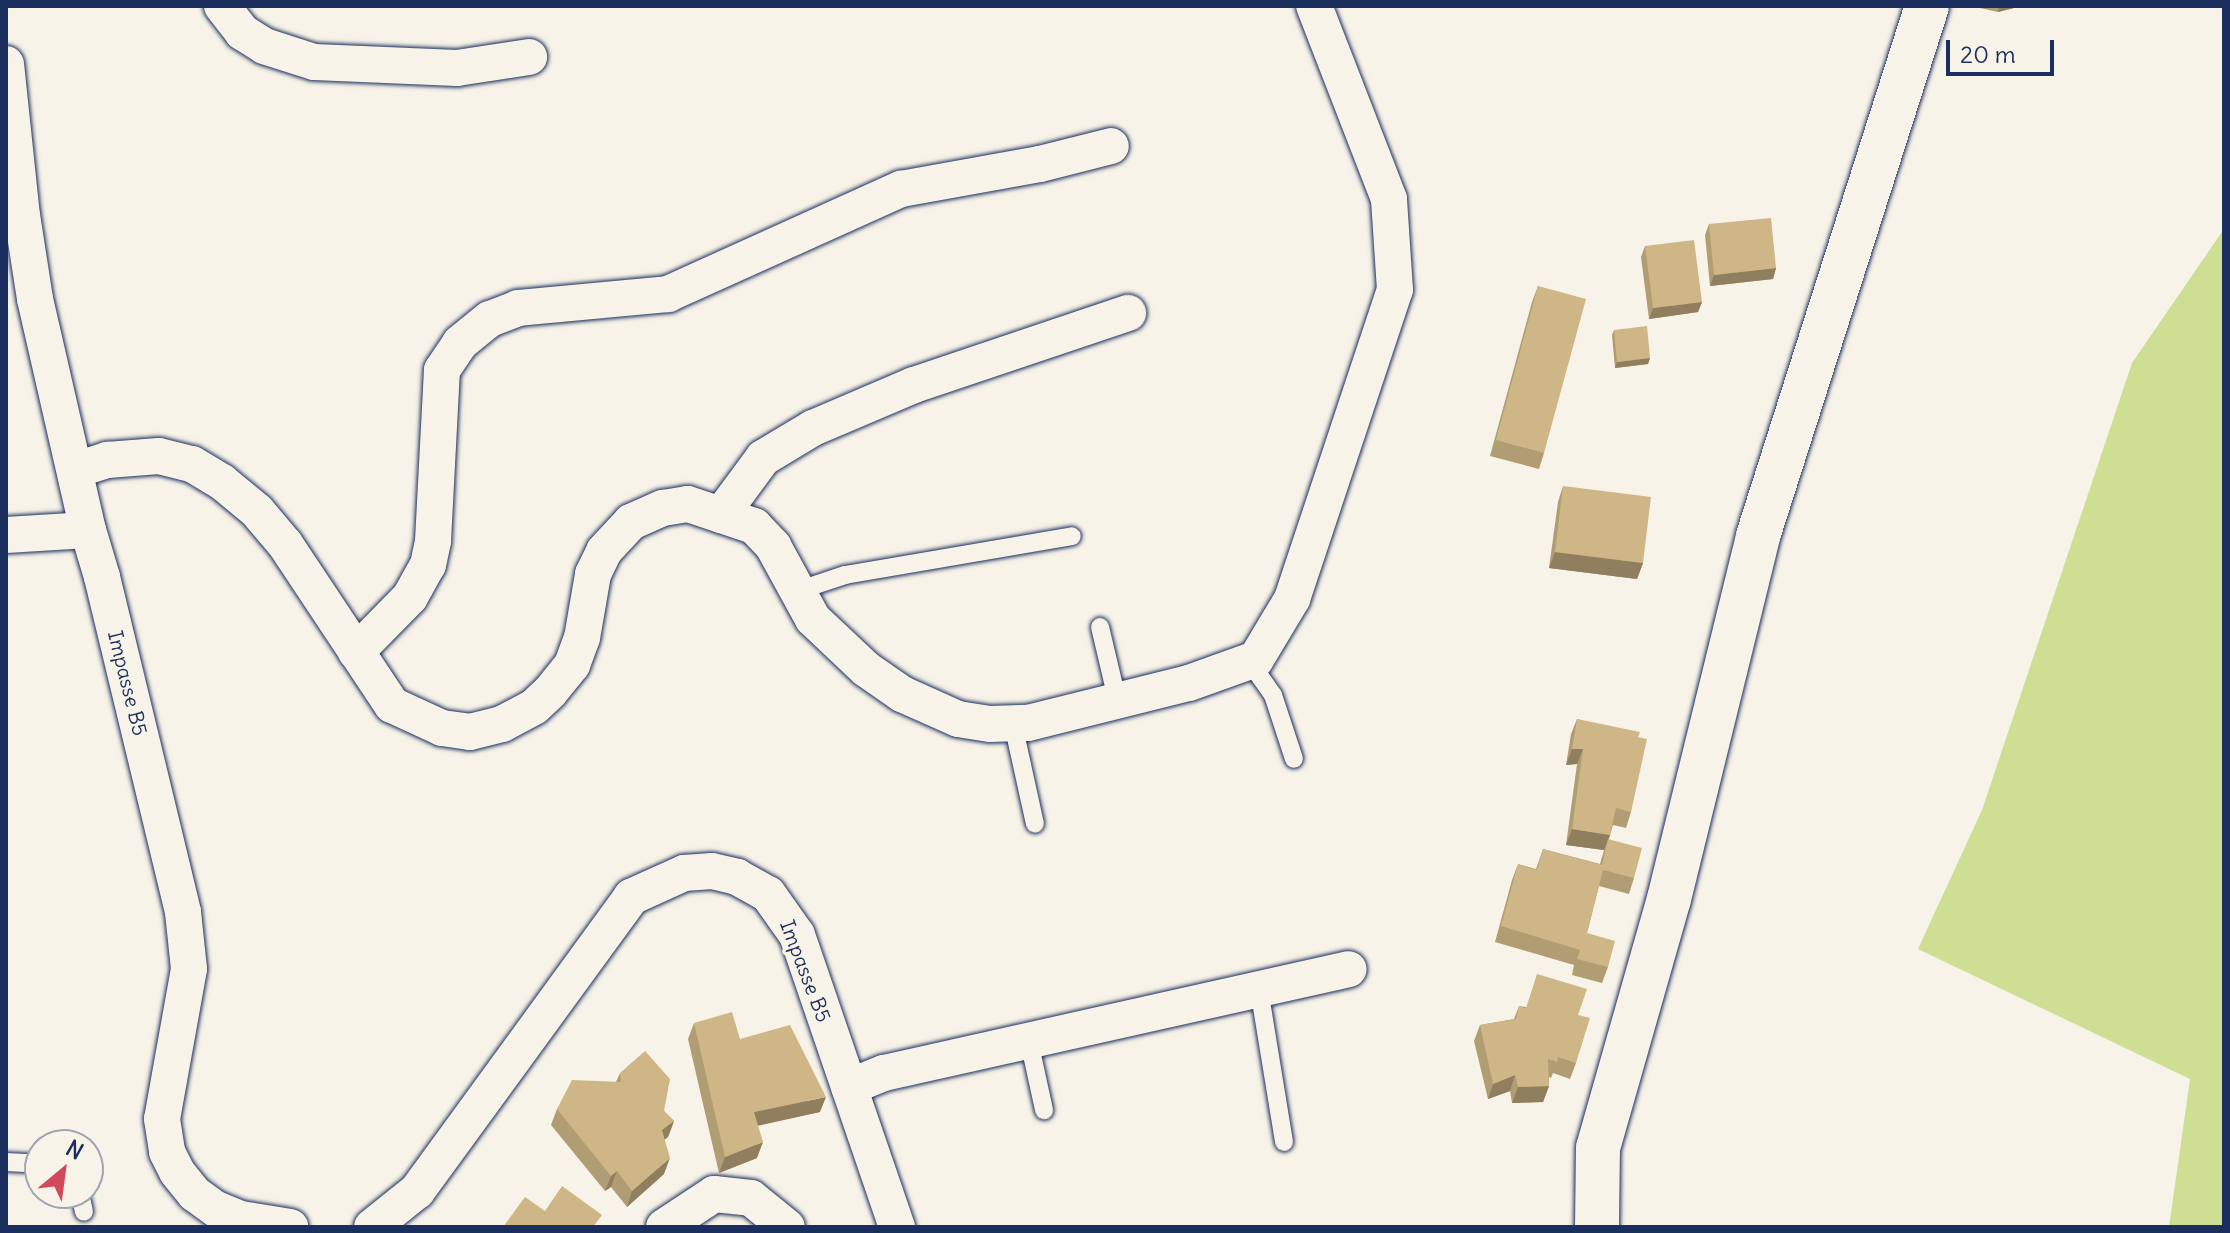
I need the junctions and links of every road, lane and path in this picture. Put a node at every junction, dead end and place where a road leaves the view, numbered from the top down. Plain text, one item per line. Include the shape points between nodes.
1 (222, 6) edge
2 (1314, 6) edge
3 (1927, 6) edge
4 (529, 57) dead end
5 (6, 64) edge
6 (1111, 146) dead end
7 (21, 300) edge
8 (1128, 313) dead end
9 (76, 470) junction
10 (721, 515) junction
11 (88, 530) junction
12 (6, 535) edge
13 (1072, 536) dead end
14 (797, 591) junction
15 (1100, 627) dead end
16 (356, 652) junction
17 (1249, 661) junction
18 (1118, 703) junction
19 (1013, 724) junction
20 (1294, 759) dead end
21 (1035, 824) dead end
22 (1348, 969) dead end
23 (1259, 989) junction
24 (1029, 1041) junction
25 (849, 1087) junction
26 (1044, 1110) dead end
27 (1284, 1142) dead end
28 (83, 1209) edge
29 (84, 1212) dead end
30 (290, 1227) edge
31 (372, 1227) edge
32 (664, 1227) edge
33 (787, 1227) edge
34 (897, 1227) edge
35 (1597, 1227) edge

1 - 4 street via 242,32 264,46 314,62 457,68
2 - 17 street via 1389,199 1395,290 1292,599 1273,635
3 - 35 street via 1758,536 1669,899 1598,1148
5 - 7 street, Impasse B5 via 22,215
6 - 16 street via 901,189 668,294 518,308 490,319 460,343 442,370 428,565 410,597
7 - 9 street, Impasse B5
8 - 10 street via 914,385 813,428 763,458
9 - 11 street, Impasse B5
9 - 16 street via 107,460 159,456 192,464 222,482 285,544
10 - 14 street via 754,526 773,546
10 - 16 street via 688,504 631,522 604,551 593,574 572,665 534,707 502,724 470,732 417,718 392,705
11 - 12 street
11 - 30 street, Impasse B5 via 183,912 189,969 162,1119 167,1152 195,1194 216,1209
13 - 14 lane via 845,575
14 - 19 street via 813,619 866,669 902,694 958,719
15 - 18 lane
17 - 18 street
17 - 20 lane via 1273,695
18 - 19 street
19 - 21 lane
22 - 23 street
23 - 24 street
23 - 27 lane
24 - 25 street via 884,1073
24 - 26 lane
25 - 31 street, Impasse B5 via 797,935 784,913 768,894 737,877 712,871 684,873 631,897 417,1191
25 - 34 street, Impasse B5
28 - 29 lane
32 - 33 street via 714,1194 751,1198

